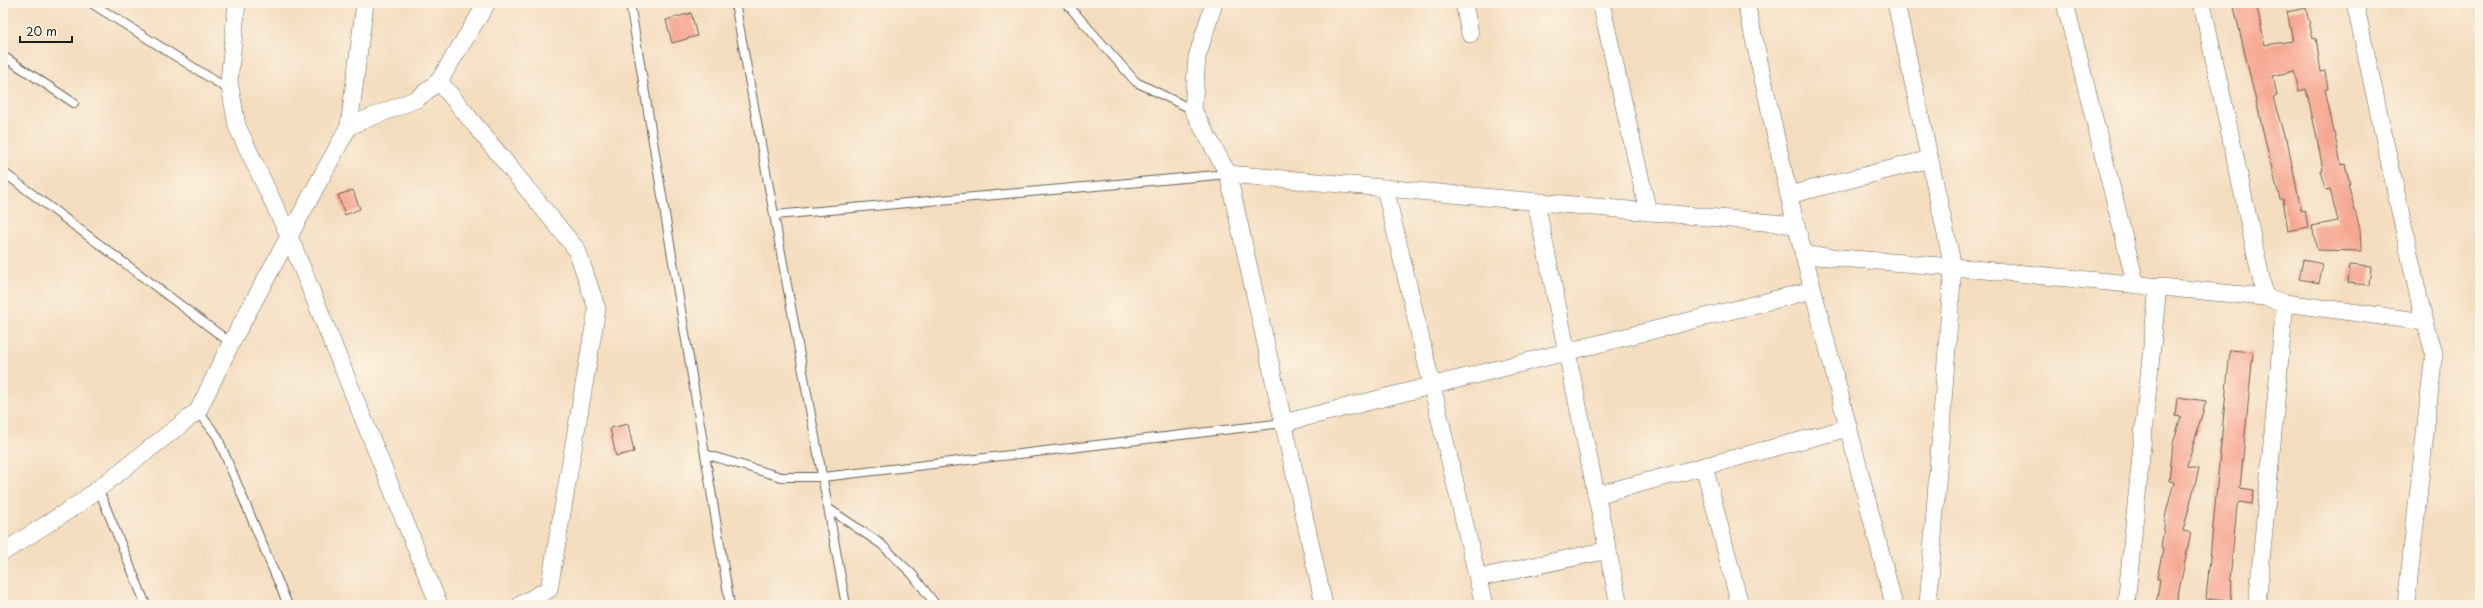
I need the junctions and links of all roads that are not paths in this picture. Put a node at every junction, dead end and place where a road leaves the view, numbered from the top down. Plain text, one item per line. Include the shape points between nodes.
1 (91, 3) edge
2 (237, 3) edge
3 (366, 3) edge
4 (487, 3) edge
5 (630, 3) edge
6 (736, 3) edge
7 (1066, 3) edge
8 (1214, 3) edge
9 (1464, 3) edge
10 (1601, 3) edge
11 (1746, 3) edge
12 (1896, 3) edge
13 (2065, 3) edge
14 (2202, 3) edge
15 (2355, 3) edge
16 (1470, 34) dead end
17 (3, 56) edge
18 (439, 81) junction
19 (231, 91) junction
20 (74, 103) dead end
21 (1193, 110) junction
22 (349, 126) junction
23 (1930, 159) junction
24 (3, 172) edge
25 (1228, 174) junction
26 (1385, 188) junction
27 (1789, 195) junction
28 (1536, 202) junction
29 (1648, 212) junction
30 (775, 215) junction
31 (1796, 225) junction
32 (289, 236) junction
33 (1804, 256) junction
34 (1953, 267) junction
35 (2136, 284) junction
36 (2158, 286) junction
37 (1813, 290) junction
38 (2265, 297) junction
39 (2286, 302) junction
40 (2425, 322) junction
41 (231, 344) junction
42 (1567, 352) junction
43 (1432, 386) junction
44 (198, 411) junction
45 (1283, 423) junction
46 (1848, 428) junction
47 (705, 454) junction
48 (1704, 466) junction
49 (823, 477) junction
50 (98, 488) junction
51 (1596, 495) junction
52 (828, 509) junction
53 (1608, 550) junction
54 (3, 552) edge
55 (1478, 578) junction
56 (146, 605) edge
57 (288, 605) edge
58 (439, 605) edge
59 (520, 605) edge
60 (730, 605) edge
61 (846, 605) edge
62 (936, 605) edge
63 (1324, 605) edge
64 (1484, 605) edge
65 (1619, 605) edge
66 (1740, 605) edge
67 (1894, 605) edge
68 (1928, 605) edge
69 (2126, 605) edge
70 (2257, 605) edge
71 (2406, 605) edge

1 - 19 lane
2 - 19 street via 229,81
3 - 22 street
4 - 18 street
5 - 47 lane
6 - 30 lane
7 - 21 lane via 1136,82
8 - 21 street via 1197,57
9 - 16 street
10 - 29 street
11 - 27 street
12 - 23 street
13 - 35 street
14 - 38 street
15 - 40 street
17 - 20 lane
18 - 22 street via 417,99
18 - 59 street via 577,250 597,310 549,589
19 - 32 street via 237,126
21 - 25 street
22 - 32 street
23 - 27 street
23 - 34 street
24 - 41 lane
25 - 26 street
25 - 30 lane
25 - 45 street
26 - 28 street
26 - 43 street
27 - 31 street
28 - 29 street
28 - 42 street
29 - 31 street
30 - 49 lane
31 - 33 street
32 - 41 street
32 - 58 street
33 - 34 street
33 - 37 street
34 - 35 street
34 - 68 street
35 - 36 street
36 - 38 street
36 - 69 street
37 - 42 street
37 - 46 street
38 - 39 street
39 - 40 street
39 - 70 street
40 - 71 street via 2434,353
41 - 44 street
42 - 43 street
42 - 51 street
43 - 45 street
43 - 55 street
44 - 50 street
44 - 57 lane via 217,436
45 - 49 lane
45 - 63 street
46 - 48 street
46 - 67 street
47 - 49 lane via 781,477
47 - 60 lane
48 - 51 street
48 - 66 street
49 - 52 lane
50 - 54 street
50 - 56 lane
51 - 53 street
52 - 61 lane
52 - 62 lane via 882,544 912,574
53 - 55 street
53 - 65 street
55 - 64 street

